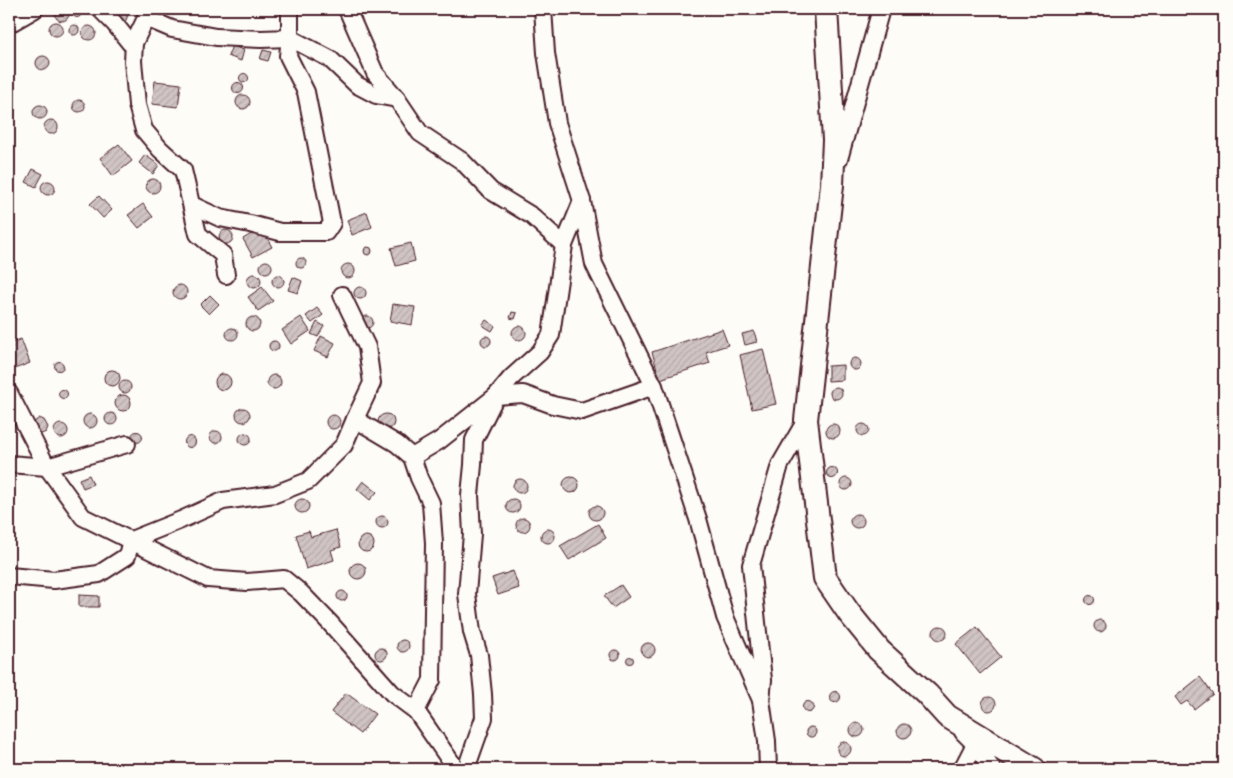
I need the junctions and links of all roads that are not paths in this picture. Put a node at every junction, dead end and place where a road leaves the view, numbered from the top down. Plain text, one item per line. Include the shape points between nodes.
1 (35, 9) edge
2 (100, 9) edge
3 (290, 9) edge
4 (347, 9) edge
5 (543, 9) edge
6 (826, 9) edge
7 (881, 9) edge
8 (146, 13) edge
9 (9, 24) edge
10 (290, 38) junction
11 (134, 43) junction
12 (397, 99) junction
13 (832, 185) junction
14 (582, 201) junction
15 (192, 205) junction
16 (564, 244) junction
17 (226, 275) dead end
18 (342, 294) dead end
19 (654, 386) junction
20 (9, 393) edge
21 (496, 396) junction
22 (355, 419) junction
23 (806, 420) junction
24 (127, 444) dead end
25 (412, 457) junction
26 (9, 464) edge
27 (47, 467) junction
28 (131, 540) junction
29 (9, 576) edge
30 (761, 700) junction
31 (416, 711) junction
32 (947, 716) junction
33 (975, 744) junction
34 (456, 769) edge
35 (466, 769) edge
36 (768, 769) edge
37 (962, 769) edge
38 (992, 769) edge
39 (1034, 769) edge

1 - 9 street
2 - 11 street via 130,43
3 - 10 street
4 - 12 street via 375,73
5 - 14 street via 557,123
6 - 13 street via 834,140
7 - 13 street
8 - 10 street via 172,29 216,37
8 - 11 street
10 - 12 street via 330,59 357,85
10 - 15 street via 288,56 306,92 332,223 326,232 280,232 220,218
11 - 15 street via 137,105 144,130 183,170
12 - 16 street via 420,133 462,161 491,191 532,216
13 - 23 street
14 - 16 street
14 - 19 street via 594,264
15 - 17 street via 198,234 223,255
16 - 21 street via 551,335 540,352
18 - 22 street via 367,347 372,383
19 - 21 street via 582,411 523,394
19 - 30 street via 698,519 725,617
20 - 27 street
21 - 25 street via 439,442
21 - 35 street via 474,440 467,594 479,655 484,718
22 - 25 street
22 - 28 street via 344,445 308,480 275,494 223,502
23 - 30 street via 780,464 751,565
23 - 32 street via 825,578 879,650
24 - 27 street
25 - 31 street via 431,502 434,543 432,680
26 - 27 street
27 - 28 street via 83,517
28 - 29 street via 126,556 99,574 54,580
28 - 31 street via 208,579 246,582 284,579 324,617 392,693
30 - 36 street
31 - 34 street
32 - 33 street
32 - 39 street
33 - 37 street
33 - 38 street

